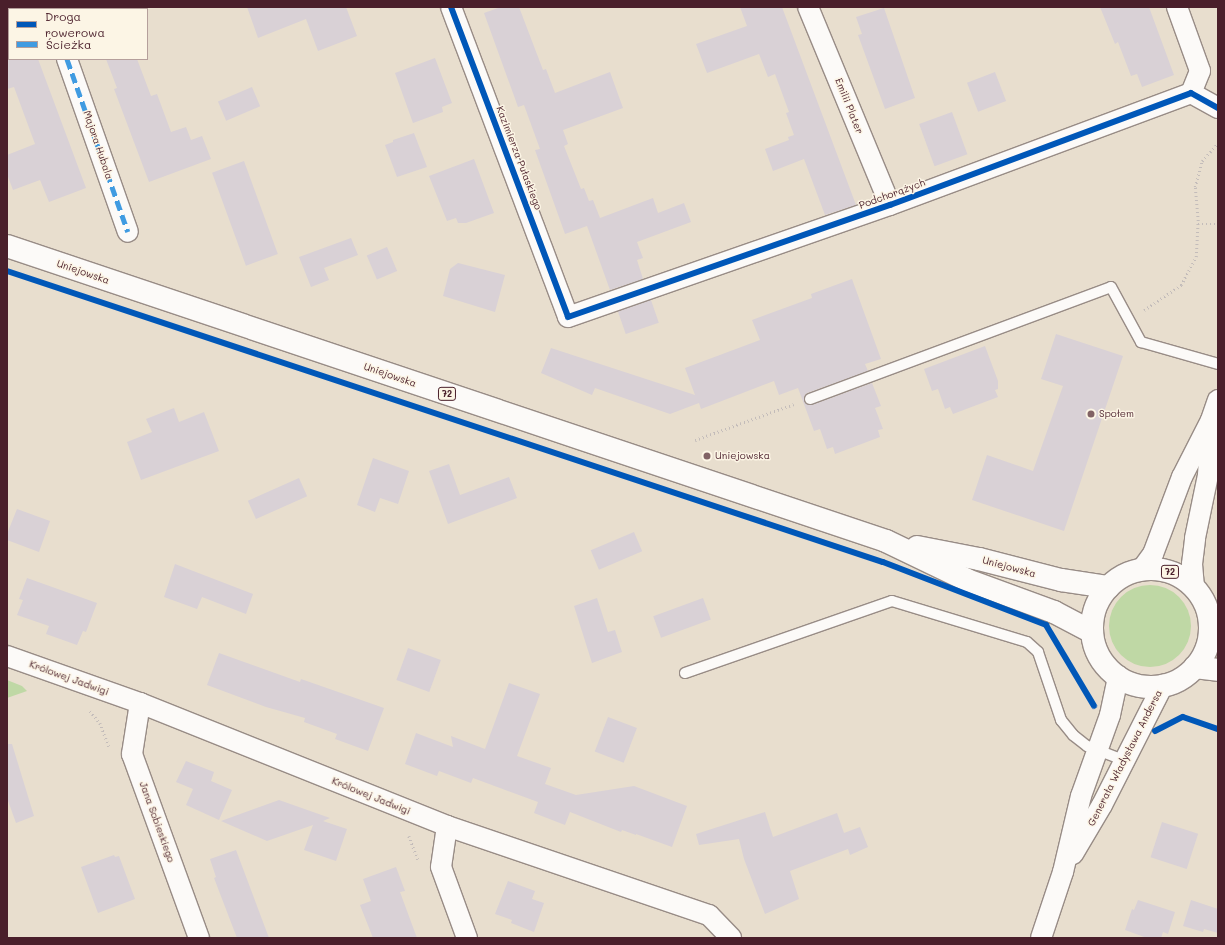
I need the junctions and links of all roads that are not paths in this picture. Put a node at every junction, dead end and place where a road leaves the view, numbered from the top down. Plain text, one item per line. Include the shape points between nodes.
1 (451, 7) edge
2 (808, 7) edge
3 (1177, 7) edge
4 (67, 60) edge
5 (1191, 93) junction
6 (1218, 108) edge
7 (890, 206) junction
8 (128, 232) dead end
9 (7, 246) edge
10 (568, 316) joint
11 (1218, 364) edge
12 (810, 398) road end
13 (1218, 400) edge
14 (1211, 420) junction
15 (886, 541) junction
16 (1142, 569) junction
17 (1194, 587) junction
18 (1108, 588) junction
19 (1214, 625) edge
20 (1092, 632) junction
21 (7, 656) edge
22 (1195, 667) junction
23 (1218, 670) edge
24 (685, 673) dead end
25 (1118, 676) junction
26 (1163, 685) junction
27 (140, 704) junction
28 (1098, 750) junction
29 (1124, 760) junction
30 (447, 826) junction
31 (1063, 872) junction
32 (199, 938) edge
33 (467, 938) edge
34 (732, 938) edge
35 (1041, 938) edge

1 - 10 street, Kazimierza Pułaskiego
2 - 7 street, Emilii Plater
3 - 5 street via 1200,70
4 - 8 street, Majora Hubala
5 - 6 street
5 - 7 street, Podchorążych
7 - 10 street, Podchorążych
9 - 15 main road, Uniejowska / 72
11 - 12 lane via 1140,342 1111,287
13 - 14 street
14 - 16 street via 1182,478 1153,554
14 - 17 street via 1208,475 1194,544
15 - 18 main road, Uniejowska / 72
15 - 20 main road, Uniejowska / 72 via 968,580 1054,612
16 - 17 main road, 72 via 1170,572
16 - 18 main road, 72 via 1118,579
17 - 19 main road, 72 via 1202,597
18 - 20 main road, 72 via 1096,608
19 - 22 main road, 72 via 1207,646
20 - 25 main road, 72 via 1100,657
21 - 27 street, Królowej Jadwigi
22 - 23 main road
22 - 26 main road, 72 via 1185,676
24 - 28 lane via 892,601 1027,642 1038,652 1062,720 1073,735 1087,746
25 - 26 main road, 72 via 1132,683 1147,686
25 - 28 street, Generała Władysława Andersa via 1110,715
26 - 29 street, Generała Władysława Andersa
27 - 30 street, Królowej Jadwigi
27 - 32 street, Jana Sobieskiego via 132,754
28 - 29 lane
28 - 31 street, Generała Władysława Andersa via 1081,796
29 - 31 street, Generała Władysława Andersa via 1102,805
30 - 33 street via 441,867
30 - 34 street, Królowej Jadwigi via 709,915
31 - 35 street, Generała Władysława Andersa

